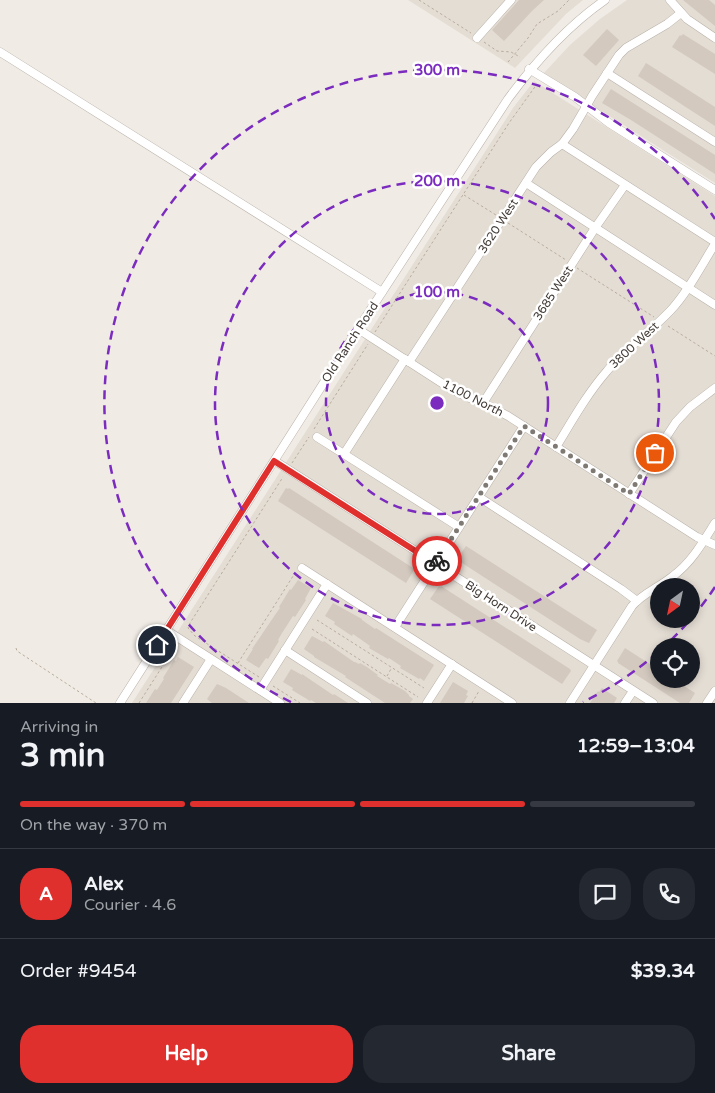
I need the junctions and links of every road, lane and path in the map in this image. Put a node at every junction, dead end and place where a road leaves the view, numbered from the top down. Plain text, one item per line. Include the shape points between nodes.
1 (419, 0) edge
2 (568, 0) edge
3 (605, 0) edge
4 (670, 0) edge
5 (506, 1) edge
6 (681, 13) junction
7 (477, 37) junction
8 (715, 38) edge
9 (0, 52) edge
10 (515, 54) junction
11 (520, 57) dead end
12 (508, 62) dead end
13 (529, 69) junction
14 (607, 72) junction
15 (538, 84) dead end
16 (587, 105) junction
17 (715, 142) edge
18 (562, 144) junction
19 (526, 183) junction
20 (624, 185) junction
21 (715, 190) edge
22 (463, 194) junction
23 (496, 216) dead end
24 (508, 223) dead end
25 (595, 228) junction
26 (715, 243) edge
27 (565, 260) dead end
28 (579, 269) dead end
29 (688, 287) junction
30 (382, 292) junction
31 (715, 305) edge
32 (654, 316) dead end
33 (666, 325) dead end
34 (358, 329) junction
35 (372, 338) junction
36 (715, 356) edge
37 (407, 361) junction
38 (715, 388) edge
39 (484, 403) junction
40 (524, 426) junction
41 (317, 437) dead end
42 (556, 447) junction
43 (344, 454) junction
44 (296, 459) dead end
45 (274, 461) junction
46 (282, 478) dead end
47 (629, 494) junction
48 (479, 497) junction
49 (715, 523) edge
50 (459, 528) junction
51 (704, 541) junction
52 (715, 545) edge
53 (436, 564) junction
54 (301, 568) joint
55 (327, 584) junction
56 (636, 601) junction
57 (318, 620) dead end
58 (395, 628) junction
59 (312, 629) dead end
60 (166, 630) junction
61 (174, 647) dead end
62 (16, 648) dead end
63 (285, 650) junction
64 (211, 659) junction
65 (238, 663) junction
66 (452, 664) junction
67 (594, 665) junction
68 (392, 668) junction
69 (386, 677) junction
70 (261, 679) dead end
71 (269, 684) dead end
72 (424, 688) dead end
73 (260, 690) junction
74 (479, 691) dead end
75 (633, 691) junction
76 (715, 692) edge
77 (418, 697) dead end
78 (185, 700) edge
79 (96, 703) edge
80 (120, 703) edge
81 (139, 703) edge
82 (194, 703) edge
83 (280, 703) edge
84 (300, 703) edge
85 (367, 703) edge
86 (428, 703) edge
87 (472, 703) edge
88 (512, 703) edge
89 (570, 703) edge
90 (625, 703) edge
91 (653, 703) edge
92 (707, 703) edge

1 - 7 path
2 - 10 path via 558,11 537,24
3 - 13 street, Old Ranch Road via 579,19
4 - 6 street
5 - 7 street
6 - 8 street
6 - 14 street, 3620 West via 622,51
7 - 10 path via 497,51
9 - 30 street
10 - 11 path
10 - 12 path
13 - 16 street
13 - 30 street, Old Ranch Road
14 - 16 street, 3620 West
14 - 17 street
15 - 22 path
16 - 18 street, 3620 West
16 - 21 street via 614,126
18 - 19 street, 3620 West via 536,167
18 - 20 street
19 - 25 street
19 - 37 street, 3620 West
20 - 25 street, 3685 West
20 - 26 street
22 - 23 path
22 - 35 path
24 - 27 path
25 - 29 street
25 - 39 street, 3685 West
26 - 29 street, 3800 West
28 - 32 path
29 - 31 street
29 - 42 street, 3800 West via 670,311 608,370
30 - 34 street, Old Ranch Road
33 - 36 path
34 - 35 street, 1100 North
34 - 45 street, Old Ranch Road
35 - 37 street, 1100 North
35 - 44 path
37 - 39 street, 1100 North via 459,394
37 - 43 street, 3620 West
38 - 47 street via 676,422
39 - 40 street, 1100 North
40 - 42 street, 1100 North
40 - 48 street
41 - 43 street
42 - 47 street, 1100 North
43 - 50 street
45 - 53 street, Big Horn Drive
45 - 60 street, Old Ranch Road
46 - 65 path via 188,628 195,636
47 - 51 street, 1100 North
48 - 50 street
48 - 56 street
49 - 51 street
50 - 53 street
51 - 52 street, 1100 North
51 - 56 street via 679,571
53 - 58 street
53 - 67 street, Big Horn Drive
54 - 55 street
54 - 65 path
55 - 58 street
55 - 63 street
56 - 67 street
57 - 68 path
58 - 66 street
59 - 69 path
60 - 64 street
60 - 80 street, Old Ranch Road
61 - 81 path
62 - 79 path
63 - 73 street
63 - 85 street
64 - 73 street
64 - 78 street
65 - 70 path
66 - 86 street
66 - 88 street
67 - 75 street, Big Horn Drive
67 - 89 street
68 - 69 path
68 - 72 path
69 - 77 path
71 - 84 path
73 - 83 street
74 - 87 path
75 - 90 street
75 - 91 street, Big Horn Drive
76 - 92 street
78 - 82 street

